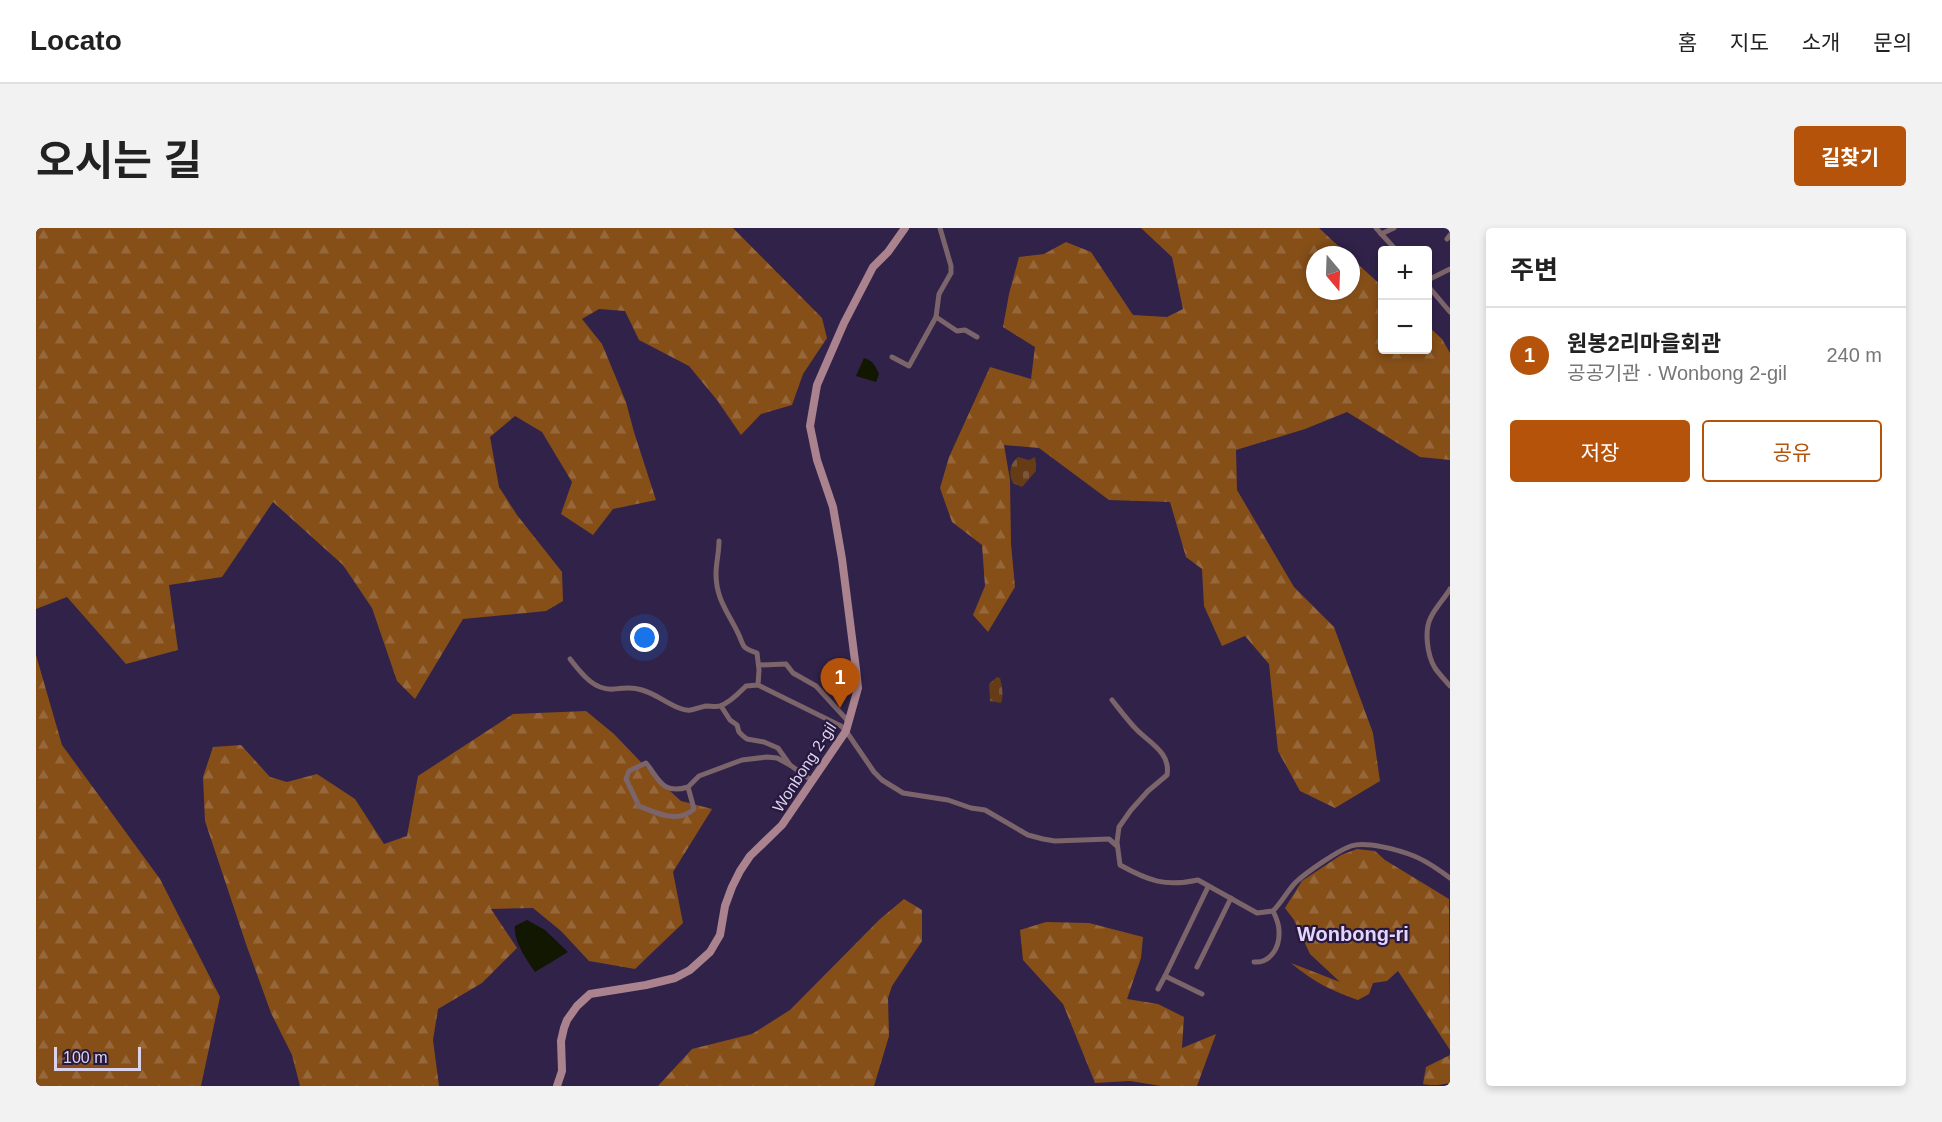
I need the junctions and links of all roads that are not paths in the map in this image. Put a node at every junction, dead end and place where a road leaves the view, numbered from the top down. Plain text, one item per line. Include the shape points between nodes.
1 (905, 228) edge
2 (940, 228) edge
3 (1376, 228) edge
4 (1394, 228) edge
5 (1381, 234) junction
6 (1392, 246) edge
7 (1450, 269) edge
8 (1432, 278) edge
9 (1432, 291) edge
10 (1450, 312) edge
11 (936, 316) junction
12 (977, 337) dead end
13 (892, 357) dead end
14 (719, 542) dead end
15 (1450, 590) edge
16 (570, 659) dead end
17 (759, 665) junction
18 (758, 685) junction
19 (1450, 686) edge
20 (1112, 700) dead end
21 (721, 706) junction
22 (848, 721) junction
23 (846, 731) junction
24 (790, 765) junction
25 (812, 780) junction
26 (688, 787) junction
27 (1119, 847) junction
28 (1450, 878) edge
29 (1208, 887) junction
30 (1231, 898) junction
31 (1273, 911) junction
32 (1254, 962) dead end
33 (1197, 967) dead end
34 (1165, 976) junction
35 (1158, 989) dead end
36 (1202, 994) dead end
37 (557, 1086) edge

1 - 22 main road, Wonbong 2-gil via 873,267 844,323 818,386 810,426 833,507 854,648 858,688
2 - 11 street via 951,273 939,294
3 - 5 street
4 - 5 street
5 - 6 street
7 - 8 street
9 - 10 street
11 - 12 street via 957,331 965,330
11 - 13 street via 909,366
14 - 17 street via 719,595 741,644 757,653
15 - 19 street via 1430,618 1428,648 1435,668
16 - 21 street via 602,688 642,690 690,712
17 - 18 street
17 - 22 street via 786,664 793,673 816,686
18 - 21 street via 746,686
18 - 23 street
20 - 27 street via 1138,731 1155,744 1168,769 1167,775 1148,791 1119,827
21 - 24 street via 742,736 778,748
22 - 23 main road, Wonbong 2-gil
23 - 25 main road, Wonbong 2-gil
23 - 27 street via 874,772 903,793 985,810 1028,835 1043,839 1109,839
24 - 25 street
24 - 26 street via 777,758 742,760 699,776
25 - 37 main road, Wonbong 2-gil via 782,825 750,856 740,872 725,906 720,935 702,961 675,978 590,994 577,1006 564,1028 562,1071
26 - 26 street via 694,809 688,815 673,817 639,806 626,779 629,771 646,763 660,785 673,789
27 - 29 street via 1120,866 1130,871 1161,883 1198,880
28 - 31 street via 1415,856 1375,846 1351,846 1294,883
29 - 30 street
29 - 34 street
30 - 31 street via 1257,913
30 - 33 street
31 - 32 street via 1279,930 1275,950 1265,960
34 - 35 street
34 - 36 street

